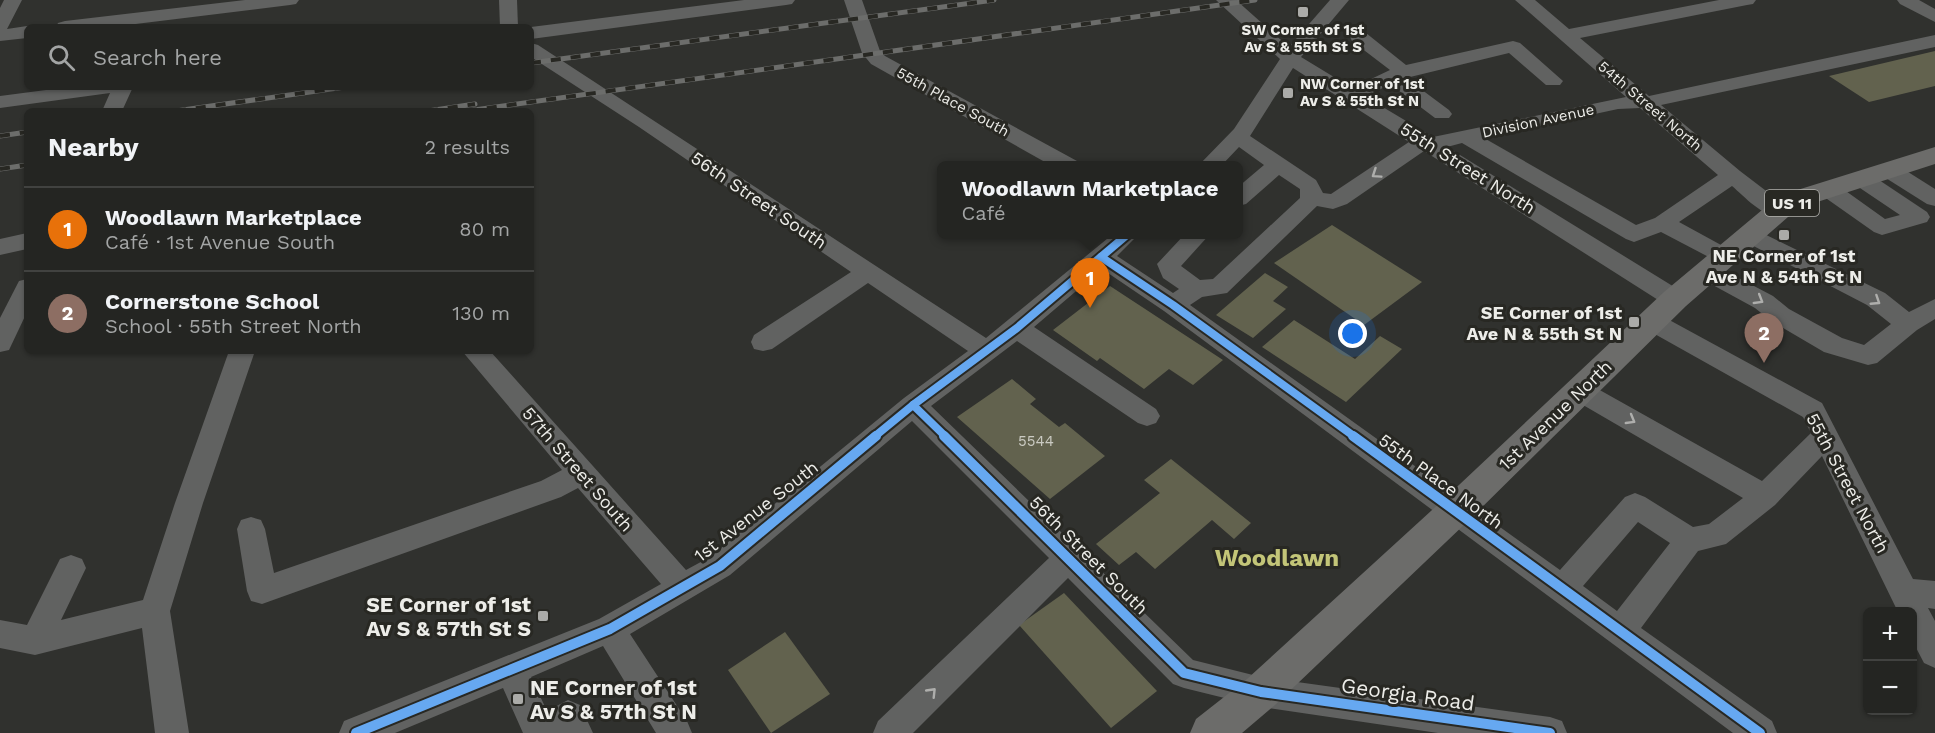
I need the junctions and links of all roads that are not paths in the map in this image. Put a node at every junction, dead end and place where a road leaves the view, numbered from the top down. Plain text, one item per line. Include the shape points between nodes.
1 (13, 0) edge
2 (290, 0) edge
3 (508, 0) edge
4 (786, 0) edge
5 (853, 0) edge
6 (1225, 0) edge
7 (1340, 0) edge
8 (1524, 0) edge
9 (1748, 0) edge
10 (1905, 0) edge
11 (1935, 17) edge
12 (90, 24) edge
13 (509, 24) edge
14 (0, 26) edge
15 (24, 32) edge
16 (534, 33) edge
17 (0, 35) edge
18 (1566, 35) junction
19 (1359, 38) dead end
20 (1935, 41) edge
21 (534, 51) edge
22 (1290, 57) junction
23 (1397, 74) junction
24 (1553, 81) dead end
25 (91, 90) edge
26 (122, 90) edge
27 (1352, 96) junction
28 (0, 102) edge
29 (1647, 102) junction
30 (113, 108) edge
31 (1442, 114) dead end
32 (1465, 136) junction
33 (1238, 137) junction
34 (1427, 142) junction
35 (1935, 155) edge
36 (1062, 161) edge
37 (1212, 161) edge
38 (1278, 164) junction
39 (1889, 170) junction
40 (1732, 176) junction
41 (1862, 179) junction
42 (1828, 189) junction
43 (1557, 190) junction
44 (1243, 195) edge
45 (1311, 198) junction
46 (1935, 199) edge
47 (1527, 206) junction
48 (1778, 211) junction
49 (1663, 223) junction
50 (1750, 235) junction
51 (1122, 239) edge
52 (1194, 239) edge
53 (24, 242) edge
54 (0, 247) edge
55 (1101, 257) junction
56 (1716, 264) junction
57 (866, 273) junction
58 (1196, 289) junction
59 (24, 293) edge
60 (1173, 305) junction
61 (1935, 308) edge
62 (1664, 310) junction
63 (1908, 324) junction
64 (1017, 328) junction
65 (1, 339) edge
66 (763, 342) dead end
67 (988, 351) junction
68 (241, 354) edge
69 (478, 354) edge
70 (1580, 391) junction
71 (914, 405) junction
72 (1147, 416) dead end
73 (1829, 441) junction
74 (581, 473) junction
75 (1765, 497) junction
76 (1455, 511) junction
77 (251, 529) dead end
78 (1689, 540) junction
79 (1069, 558) junction
80 (71, 568) dead end
81 (682, 587) junction
82 (1562, 589) junction
83 (1905, 591) junction
84 (1935, 595) edge
85 (155, 611) junction
86 (610, 629) junction
87 (1620, 631) junction
88 (0, 634) edge
89 (35, 641) junction
90 (1935, 653) edge
91 (511, 669) junction
92 (1261, 692) junction
93 (172, 733) edge
94 (356, 733) edge
95 (542, 733) edge
96 (576, 733) edge
97 (675, 733) edge
98 (890, 733) edge
99 (1210, 733) edge
100 (1550, 733) edge
101 (1760, 733) edge

1 - 14 street
2 - 12 street
3 - 13 street
4 - 16 street
5 - 36 street, 55th Place South via 871,53 878,60
6 - 22 street, 55th Street North
7 - 22 street
8 - 18 street, 54th Street North
9 - 18 street
10 - 11 street
15 - 17 street
18 - 29 street, 54th Street North
19 - 23 street
20 - 29 street, Division Avenue
21 - 57 street, 56th Street South
22 - 27 street, 55th Street North
22 - 33 street
23 - 24 street via 1513,47
23 - 27 street
23 - 31 street
25 - 28 street
26 - 30 street
27 - 34 street, 55th Street North
29 - 32 street, Division Avenue via 1618,103
29 - 40 street, 54th Street North
32 - 34 street, Division Avenue
32 - 43 street
33 - 37 street
33 - 38 street
34 -> 45 street via 1333,202
34 - 47 street, 55th Street North
35 - 39 main road, 1st Avenue North / US 11
38 - 44 street
38 - 45 street via 1308,185
39 - 41 main road, 1st Avenue North / US 11
39 - 46 street
40 - 48 street, 54th Street North
40 - 49 street
41 - 42 main road, 1st Avenue North / US 11
41 - 42 street via 1919,217 1882,227
42 - 48 main road, 1st Avenue North / US 11
43 - 47 street
43 - 49 street via 1634,234
45 - 58 street via 1219,287
47 - 62 street, 55th Street North
48 - 50 main road, 1st Avenue North / US 11
49 - 56 street
50 - 56 main road, 1st Avenue North / US 11
50 -> 63 street via 1876,299
51 - 55 street, 1st Avenue South
52 - 58 street via 1169,264 1171,272
53 - 54 street
55 - 60 street, 55th Place North
55 - 64 street, 1st Avenue South
56 - 62 main road, 1st Avenue North / US 11
56 -> 63 street via 1780,315 1833,345 1868,356
57 - 66 street
57 - 67 street, 56th Street South
58 - 60 street
59 - 65 street
60 - 76 street, 55th Place North
61 - 63 street
62 - 70 main road, 1st Avenue North / US 11
62 - 73 street, 55th Street North via 1813,410
64 - 67 street, 1st Avenue South
64 - 72 street
67 - 71 street, 1st Avenue South
68 - 85 street
69 - 74 street, 57th Street South
70 -> 75 street
70 - 76 main road, 1st Avenue North / US 11
71 - 79 street, 56th Street South
71 - 81 street, 1st Avenue South via 720,566
73 - 75 street via 1820,441
73 - 83 street, 55th Street North
74 - 77 street via 551,489 262,591
74 - 81 street, 57th Street South
75 - 78 street via 1716,535
76 - 82 street, 55th Place North
76 - 92 main road, 1st Avenue North / US 11
78 - 82 street via 1635,506
78 - 87 street
79 - 92 street, 56th Street South via 1185,673
98 -> 79 street
80 - 89 street
81 - 86 street, 1st Avenue South
82 - 87 street, 55th Place North
83 - 84 street
83 - 90 street, 55th Street North
85 - 89 street
85 - 93 street
86 - 91 street, 1st Avenue South
86 - 97 street
87 - 101 street, 55th Place North
88 - 89 street
91 - 94 street, 1st Avenue South
91 - 95 street
92 - 99 main road, 1st Avenue North / US 11
92 - 100 street, Georgia Road
95 - 96 street via 568,716

